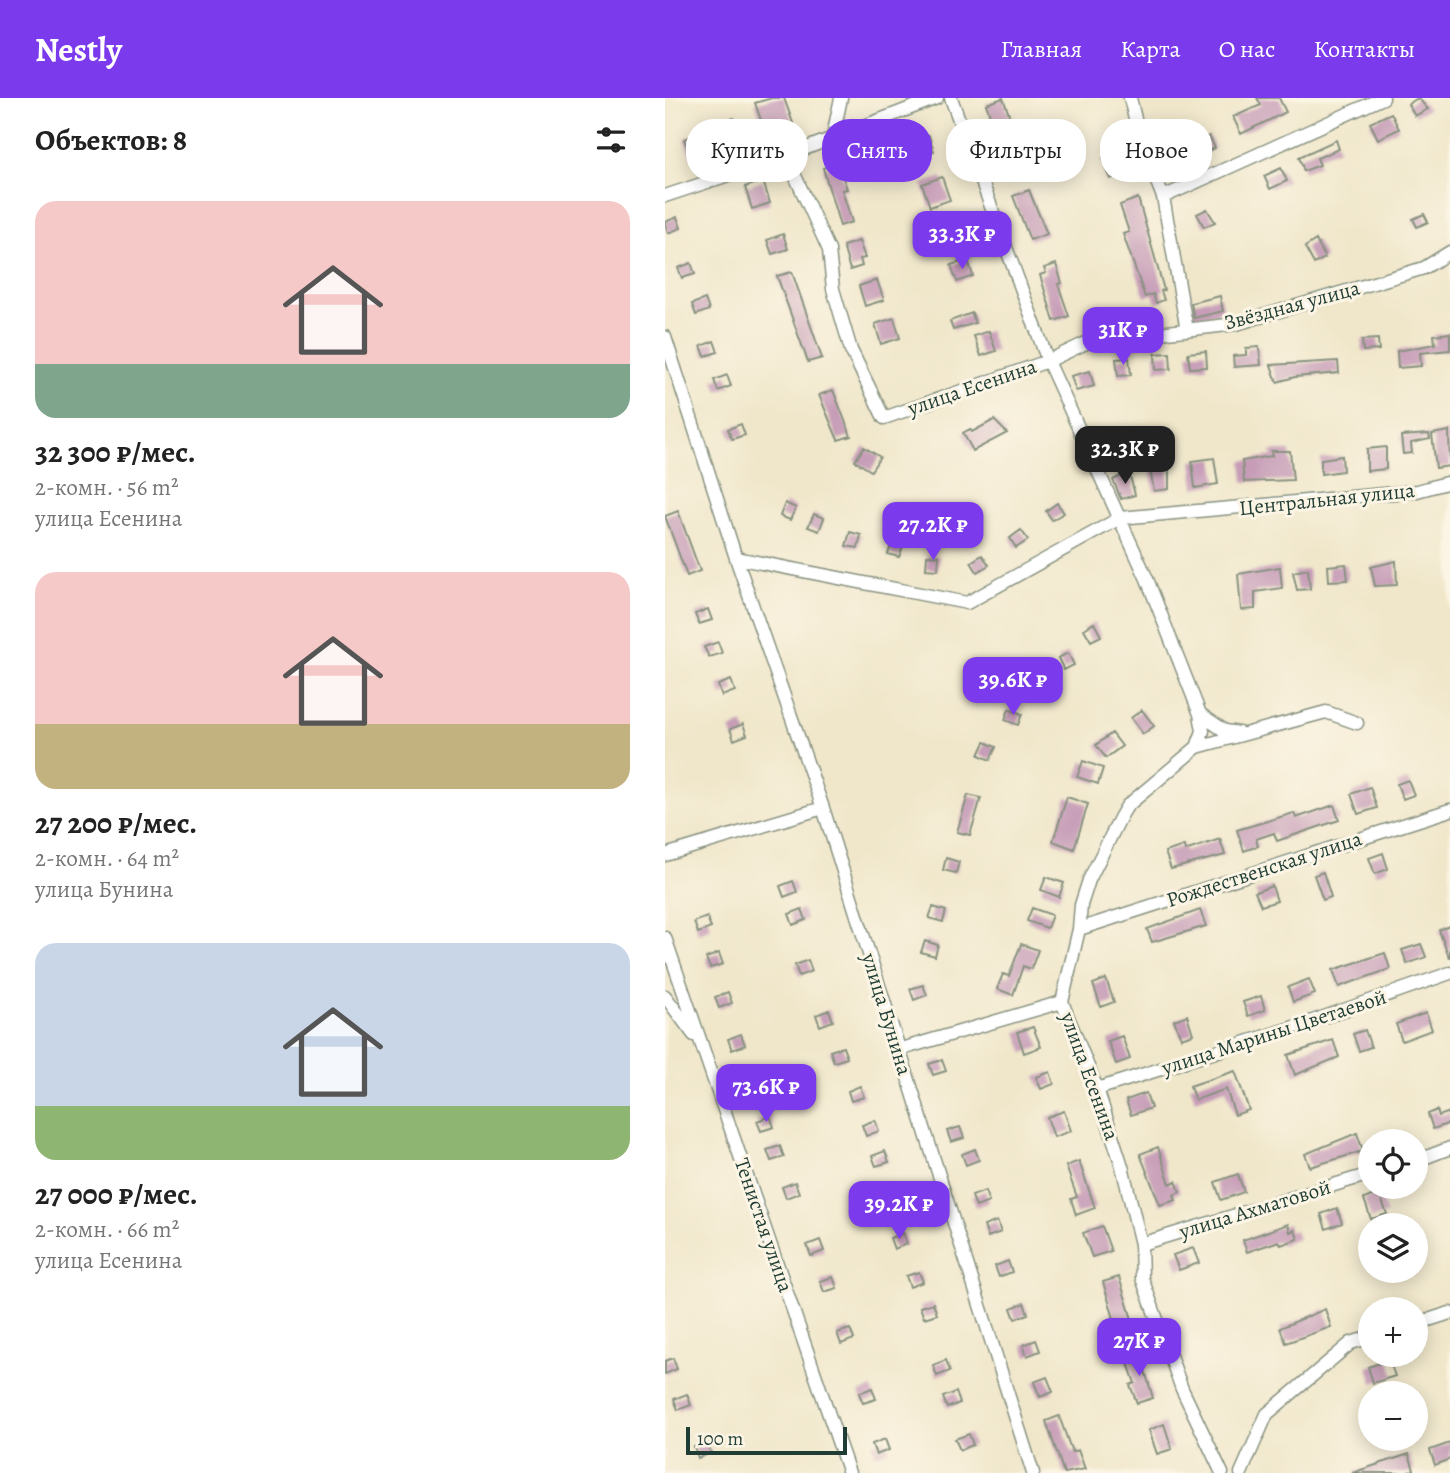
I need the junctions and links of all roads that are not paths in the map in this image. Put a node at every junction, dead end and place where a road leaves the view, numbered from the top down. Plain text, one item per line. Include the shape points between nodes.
1 (841, 98) edge
2 (937, 98) edge
3 (951, 98) edge
4 (1130, 98) edge
5 (1383, 98) edge
6 (837, 119) edge
7 (880, 119) edge
8 (707, 182) edge
9 (798, 182) edge
10 (665, 196) edge
11 (1163, 197) junction
12 (1450, 252) edge
13 (1187, 330) junction
14 (665, 337) edge
15 (1048, 361) junction
16 (1450, 482) edge
17 (1119, 518) junction
18 (736, 558) junction
19 (1200, 714) junction
20 (1357, 723) dead end
21 (1246, 735) junction
22 (1197, 747) junction
23 (823, 808) junction
24 (1450, 810) edge
25 (665, 855) edge
26 (1079, 929) junction
27 (665, 938) edge
28 (1450, 973) edge
29 (665, 996) edge
30 (1062, 1002) junction
31 (702, 1045) junction
32 (898, 1049) junction
33 (1097, 1088) junction
34 (1450, 1148) edge
35 (1428, 1156) edge
36 (1358, 1178) edge
37 (1141, 1244) junction
38 (1450, 1313) edge
39 (1428, 1320) edge
40 (1358, 1341) edge
41 (849, 1473) edge
42 (1033, 1473) edge
43 (1222, 1473) edge
44 (1241, 1473) edge

1 - 6 street
2 - 7 street
3 - 15 street, улица Есенина
4 - 11 street via 1140,140
5 - 11 street
8 - 10 street
9 - 15 street, улица Есенина via 829,250 833,289 851,350 884,418
11 - 13 street
12 - 13 street, Звёздная улица via 1411,272 1236,324
13 - 15 street, Звёздная улица via 1090,341
14 - 18 street, улица Бунина
15 - 17 street, улица Есенина
16 - 17 street, Центральная улица via 1417,491
17 - 18 street via 967,603
17 - 19 street, улица Есенина
18 - 23 street, улица Бунина
19 - 21 street via 1225,731
19 - 22 street, улица Есенина via 1203,731
20 - 21 street via 1326,712
21 - 22 street
22 - 26 street, улица Есенина via 1126,806 1089,880
23 - 25 street
23 - 32 street, улица Бунина
24 - 26 street, Рождественская улица
26 - 30 street, улица Есенина
27 - 31 street, Тенистая улица
28 - 33 street, улица Марины Цветаевой
29 - 31 street
30 - 32 street
30 - 33 street, улица Есенина
31 - 41 street, Тенистая улица
32 - 42 street, улица Бунина
33 - 37 street, улица Есенина
34 - 35 street
36 - 37 street, улица Ахматовой
37 - 43 street, улица Есенина via 1142,1278 1182,1389
38 - 39 street
40 - 44 street via 1268,1414

